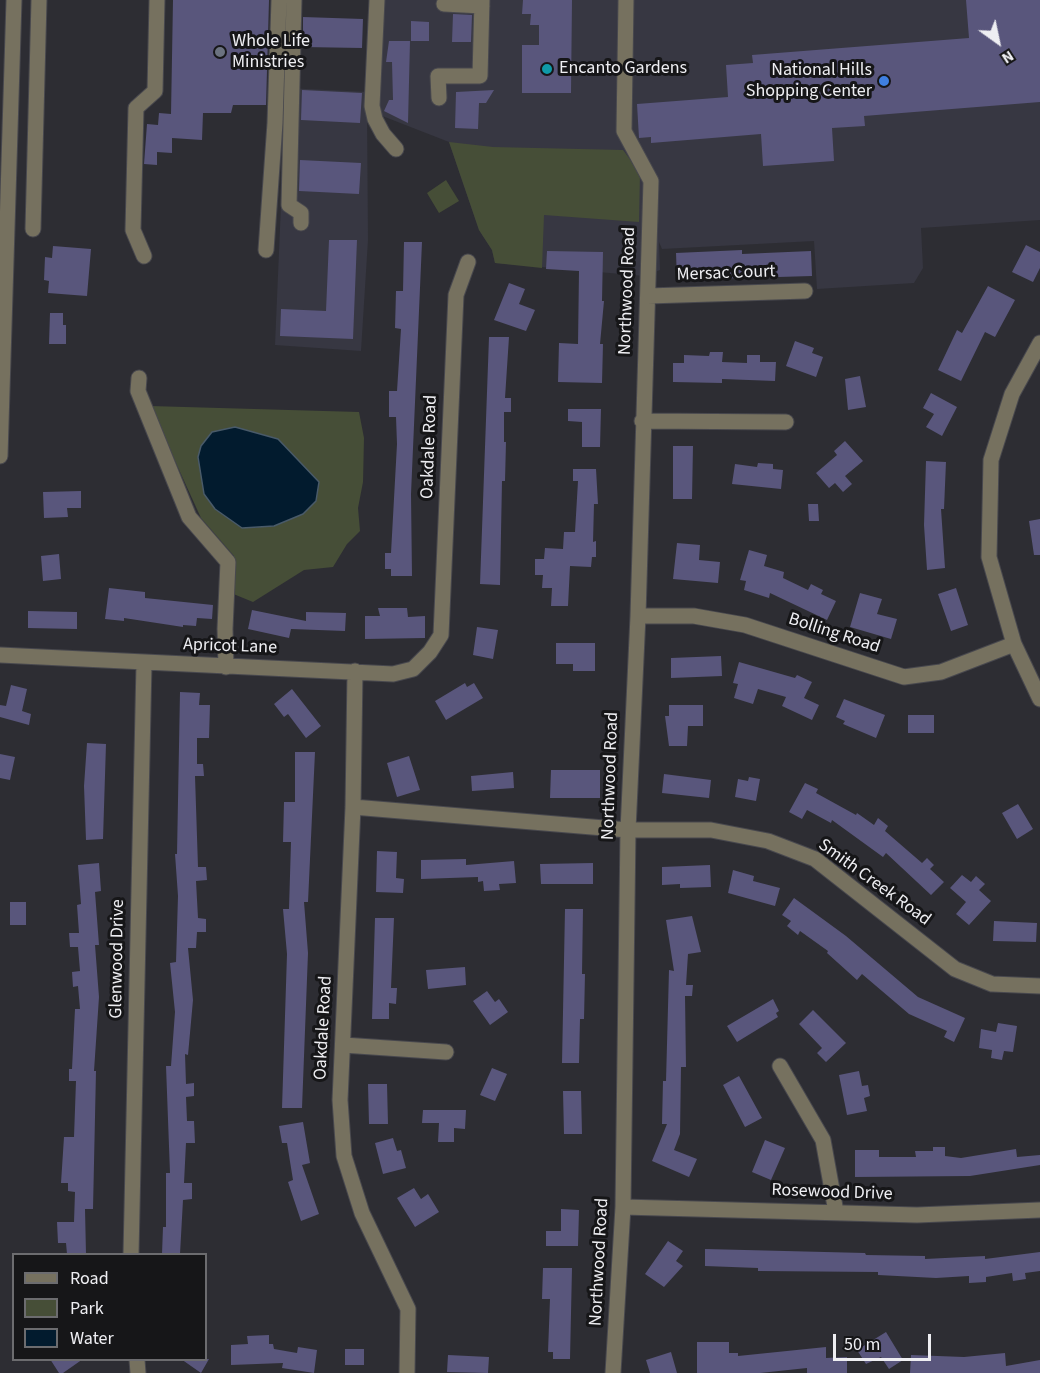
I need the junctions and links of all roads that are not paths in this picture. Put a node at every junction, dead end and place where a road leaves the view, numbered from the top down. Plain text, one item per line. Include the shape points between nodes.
1 (14, 0) edge
2 (39, 0) edge
3 (157, 0) edge
4 (279, 0) edge
5 (294, 0) edge
6 (376, 0) edge
7 (626, 0) edge
8 (482, 3) edge
9 (444, 4) dead end
10 (439, 98) dead end
11 (36, 104) junction
12 (11, 106) junction
13 (396, 149) dead end
14 (301, 223) dead end
15 (33, 229) dead end
16 (266, 250) dead end
17 (144, 256) dead end
18 (468, 262) dead end
19 (805, 291) dead end
20 (648, 296) junction
21 (1040, 343) edge
22 (139, 378) dead end
23 (642, 421) junction
24 (786, 422) dead end
25 (0, 456) edge
26 (638, 616) junction
27 (441, 635) joint
28 (1014, 644) junction
29 (0, 655) edge
30 (144, 664) junction
31 (226, 667) junction
32 (355, 671) junction
33 (1040, 699) edge
34 (353, 807) junction
35 (628, 830) junction
36 (1040, 986) edge
37 (343, 1046) junction
38 (446, 1052) dead end
39 (780, 1066) dead end
40 (623, 1207) junction
41 (1040, 1210) edge
42 (836, 1212) junction
43 (131, 1253) edge
44 (407, 1373) edge
45 (613, 1373) edge

1 - 12 street
2 - 11 street
3 - 17 street via 155,91 136,108 133,230
4 - 16 street
5 - 14 street via 290,205 301,213
6 - 13 street via 372,106 383,134
7 - 20 street, Northwood Road via 624,131 651,181
8 - 9 street
8 - 10 street via 480,76 438,76
11 - 12 street
11 - 15 street
12 - 25 street
18 - 27 street, Oakdale Road via 456,295
19 - 20 street, Mersac Court
20 - 23 street, Northwood Road
21 - 28 street via 1012,394 990,460 989,557
22 - 31 street via 138,391 189,517 228,562
23 - 24 street
23 - 26 street, Northwood Road
26 - 28 street, Bolling Road via 694,616 744,625 903,677 941,672
26 - 35 street, Northwood Road
27 - 32 street, Apricot Lane via 413,669 393,674
28 - 33 street
29 - 30 street, Apricot Lane
30 - 31 street, Apricot Lane
30 - 43 street, Glenwood Drive
31 - 32 street, Apricot Lane
32 - 34 street, Oakdale Road
34 - 35 street, Smith Creek Road
34 - 37 street, Oakdale Road
35 - 36 street, Smith Creek Road via 711,830 768,841 815,860 955,969 992,984
35 - 40 street, Northwood Road
37 - 38 street
37 - 44 street, Oakdale Road via 340,1100 344,1156 362,1213 408,1309
39 - 42 street via 823,1140
40 - 42 street, Rosewood Drive
40 - 45 street, Northwood Road
41 - 42 street, Rosewood Drive via 917,1215

